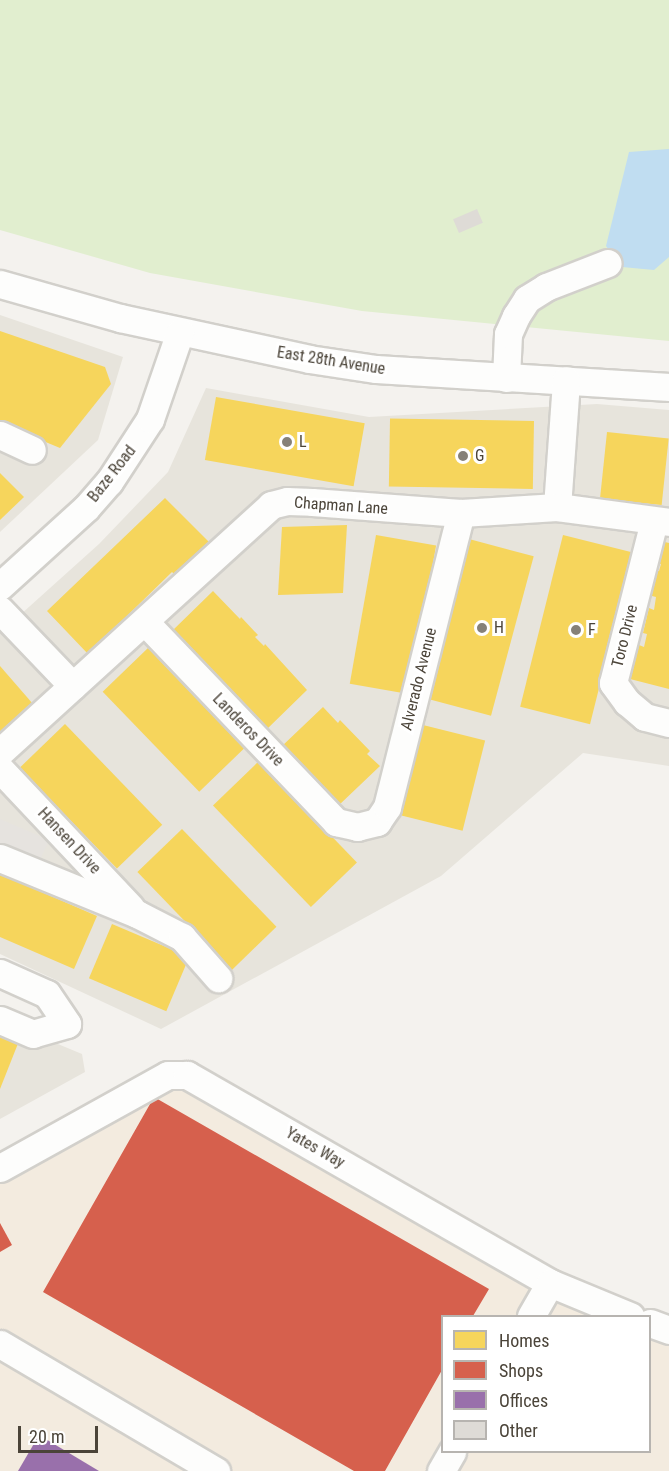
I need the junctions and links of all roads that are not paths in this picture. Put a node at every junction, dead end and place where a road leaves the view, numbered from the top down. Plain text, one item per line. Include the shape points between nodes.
1 (597, 267) dead end
2 (0, 284) edge
3 (180, 332) junction
4 (506, 378) junction
5 (566, 380) junction
6 (669, 387) edge
7 (0, 435) edge
8 (32, 450) dead end
9 (557, 507) junction
10 (461, 513) junction
11 (661, 521) edge
12 (0, 586) edge
13 (0, 610) edge
14 (145, 622) junction
15 (73, 686) junction
16 (669, 723) edge
17 (0, 752) edge
18 (0, 769) edge
19 (357, 827) joint
20 (0, 858) edge
21 (137, 914) junction
22 (0, 973) edge
23 (218, 978) dead end
24 (0, 1020) edge
25 (0, 1168) edge
26 (550, 1283) junction
27 (532, 1315) edge
28 (625, 1315) edge
29 (651, 1323) edge
30 (669, 1330) edge
31 (0, 1344) edge
32 (451, 1453) edge
33 (216, 1471) edge
34 (441, 1471) edge

1 - 4 street via 546,287 527,299 508,334
2 - 3 street, East 28th Avenue
3 - 4 street, East 28th Avenue via 376,369
3 - 12 street, Baze Road via 150,419 109,482
4 - 5 street, East 28th Avenue
5 - 6 street, East 28th Avenue
5 - 9 street
7 - 8 street
9 - 10 street, Chapman Lane
9 - 11 street, Chapman Lane
10 - 14 street, Chapman Lane via 312,502 271,505
10 - 19 street, Alverado Avenue via 387,807 377,822
11 - 16 street, Toro Drive via 613,683 645,717
13 - 15 street
14 - 15 street, Chapman Lane
14 - 19 street, Landeros Drive via 336,822
15 - 17 street, Chapman Lane
18 - 21 street, Hansen Drive
20 - 21 street, Hansen Drive
21 - 23 street, Hansen Drive via 182,937
22 - 24 street via 47,994 67,1024 33,1034
25 - 26 street, Yates Way via 168,1075 187,1075
26 - 27 street
26 - 28 street, Yates Way
29 - 30 street
31 - 33 street
32 - 34 street

